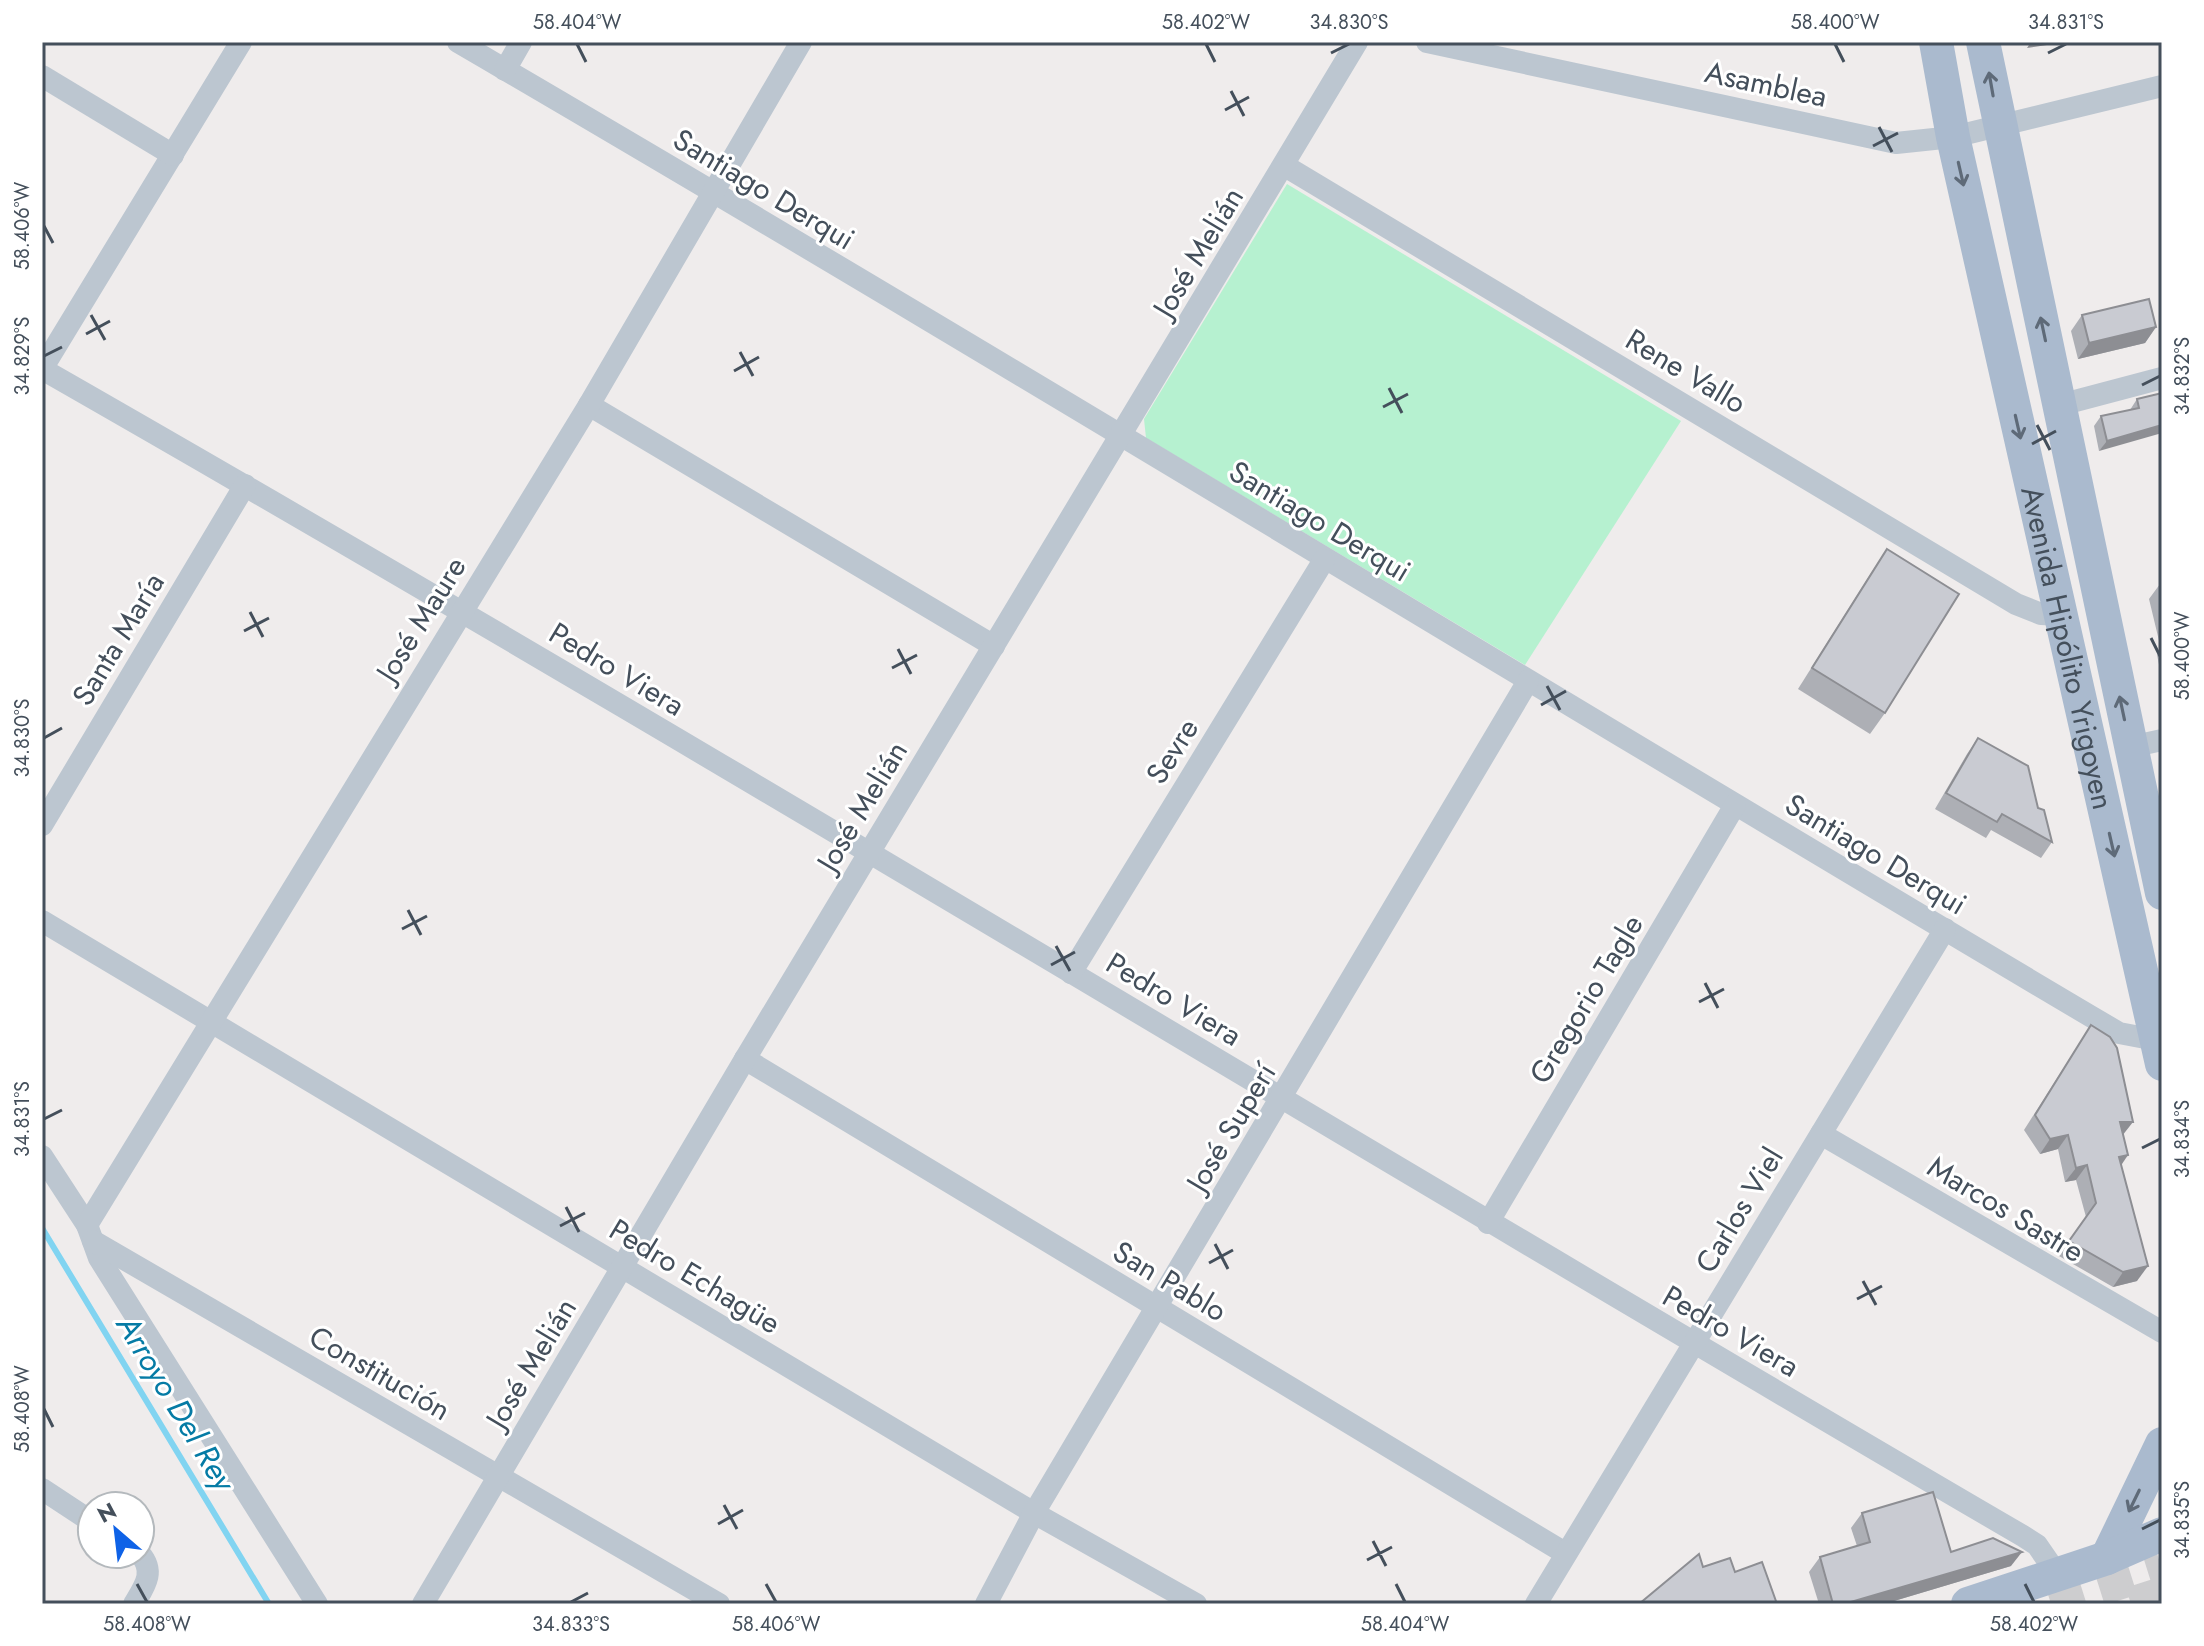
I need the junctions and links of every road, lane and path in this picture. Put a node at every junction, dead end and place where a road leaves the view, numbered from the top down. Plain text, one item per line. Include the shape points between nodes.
1 (241, 42) edge
2 (458, 42) edge
3 (521, 42) edge
4 (801, 42) edge
5 (1357, 42) edge
6 (1427, 42) edge
7 (1936, 42) edge
8 (1983, 42) edge
9 (505, 70) junction
10 (42, 76) edge
11 (2162, 86) edge
12 (1998, 127) junction
13 (1953, 137) junction
14 (173, 155) junction
15 (1285, 166) junction
16 (711, 193) junction
17 (42, 369) edge
18 (2162, 378) edge
19 (589, 405) junction
20 (2060, 405) junction
21 (1123, 435) junction
22 (245, 485) junction
23 (1324, 560) junction
24 (461, 611) junction
25 (2060, 615) junction
26 (994, 646) junction
27 (1528, 681) junction
28 (2146, 744) edge
29 (1735, 805) junction
30 (42, 825) edge
31 (869, 854) junction
32 (2162, 893) edge
33 (42, 921) edge
34 (1945, 929) junction
35 (1071, 973) junction
36 (211, 1022) junction
37 (2159, 1052) edge
38 (745, 1059) junction
39 (1283, 1098) junction
40 (1821, 1134) junction
41 (42, 1156) edge
42 (1488, 1223) junction
43 (90, 1233) junction
44 (622, 1267) junction
45 (1158, 1310) junction
46 (2162, 1332) edge
47 (1693, 1344) junction
48 (2162, 1444) edge
49 (499, 1476) junction
50 (42, 1489) edge
51 (76, 1511) edge
52 (1034, 1513) junction
53 (2162, 1534) edge
54 (1565, 1553) junction
55 (2107, 1558) junction
56 (146, 1570) edge
57 (2057, 1574) junction
58 (134, 1604) edge
59 (317, 1604) edge
60 (423, 1604) edge
61 (719, 1604) edge
62 (986, 1604) edge
63 (1196, 1604) edge
64 (1536, 1604) edge
65 (1968, 1604) edge

1 - 14 street
2 - 9 street, Santiago Derqui
3 - 9 street
4 - 16 street, José Maure
5 - 15 street, José Melián
6 - 13 street, Asamblea via 1896,143
7 - 13 main road, Avenida Hipólito Yrigoyen
12 -> 8 main road, Avenida Hipólito Yrigoyen
9 - 16 street, Santiago Derqui
10 - 14 street
11 - 12 street, Asamblea
12 - 13 street, Asamblea
20 -> 12 main road, Avenida Hipólito Yrigoyen
13 -> 25 main road, Avenida Hipólito Yrigoyen
14 - 17 street
15 - 21 street, José Melián
15 - 25 street, Rene Vallo via 2016,604
16 - 19 street, José Maure
16 - 21 street, Santiago Derqui
17 - 22 street, Pedro Viera
18 - 20 street
19 - 24 street, José Maure
19 - 26 street
28 -> 20 main road, Avenida Hipólito Yrigoyen
21 - 23 street, Santiago Derqui
21 - 26 street, José Melián
22 - 24 street, Pedro Viera
22 - 30 street, Santa María
23 - 27 street, Santiago Derqui
23 - 35 street, Sevre
24 - 31 street, Pedro Viera
24 - 36 street, José Maure
25 -> 37 main road, Avenida Hipólito Yrigoyen
26 - 31 street, José Melián
27 - 29 street, Santiago Derqui
27 - 39 street, José Superí
28 - 32 main road, Avenida Hipólito Yrigoyen
29 - 34 street, Santiago Derqui
29 - 42 street, Gregorio Tagle
31 - 35 street, Pedro Viera
31 - 38 street, José Melián
33 - 36 street, Pedro Echagüe
34 - 37 street, Santiago Derqui
34 - 40 street, Carlos Viel
35 - 39 street, Pedro Viera
36 - 43 street, José Maure
36 - 44 street, Pedro Echagüe
38 - 44 street, José Melián
38 - 45 street, San Pablo
39 - 42 street, Pedro Viera
39 - 45 street, José Superí
40 - 46 street, Marcos Sastre
40 - 47 street, Carlos Viel
41 - 43 street
42 - 47 street, Pedro Viera
43 - 49 street, Constitución
43 - 59 street via 99,1258
44 - 49 street, José Melián
44 - 52 street, Pedro Echagüe
45 - 52 street, José Superí
45 - 54 street, San Pablo
47 - 54 street, Carlos Viel
47 - 57 street, Pedro Viera via 2023,1536 2037,1545
48 -> 55 main road
49 - 60 street, José Melián
49 - 61 street, Constitución
50 - 51 street
52 - 62 street, José Superí
52 - 63 street, Pedro Echagüe
53 - 55 main road
54 - 64 street, Carlos Viel
55 - 57 main road
56 - 58 street via 148,1579
57 - 65 main road

